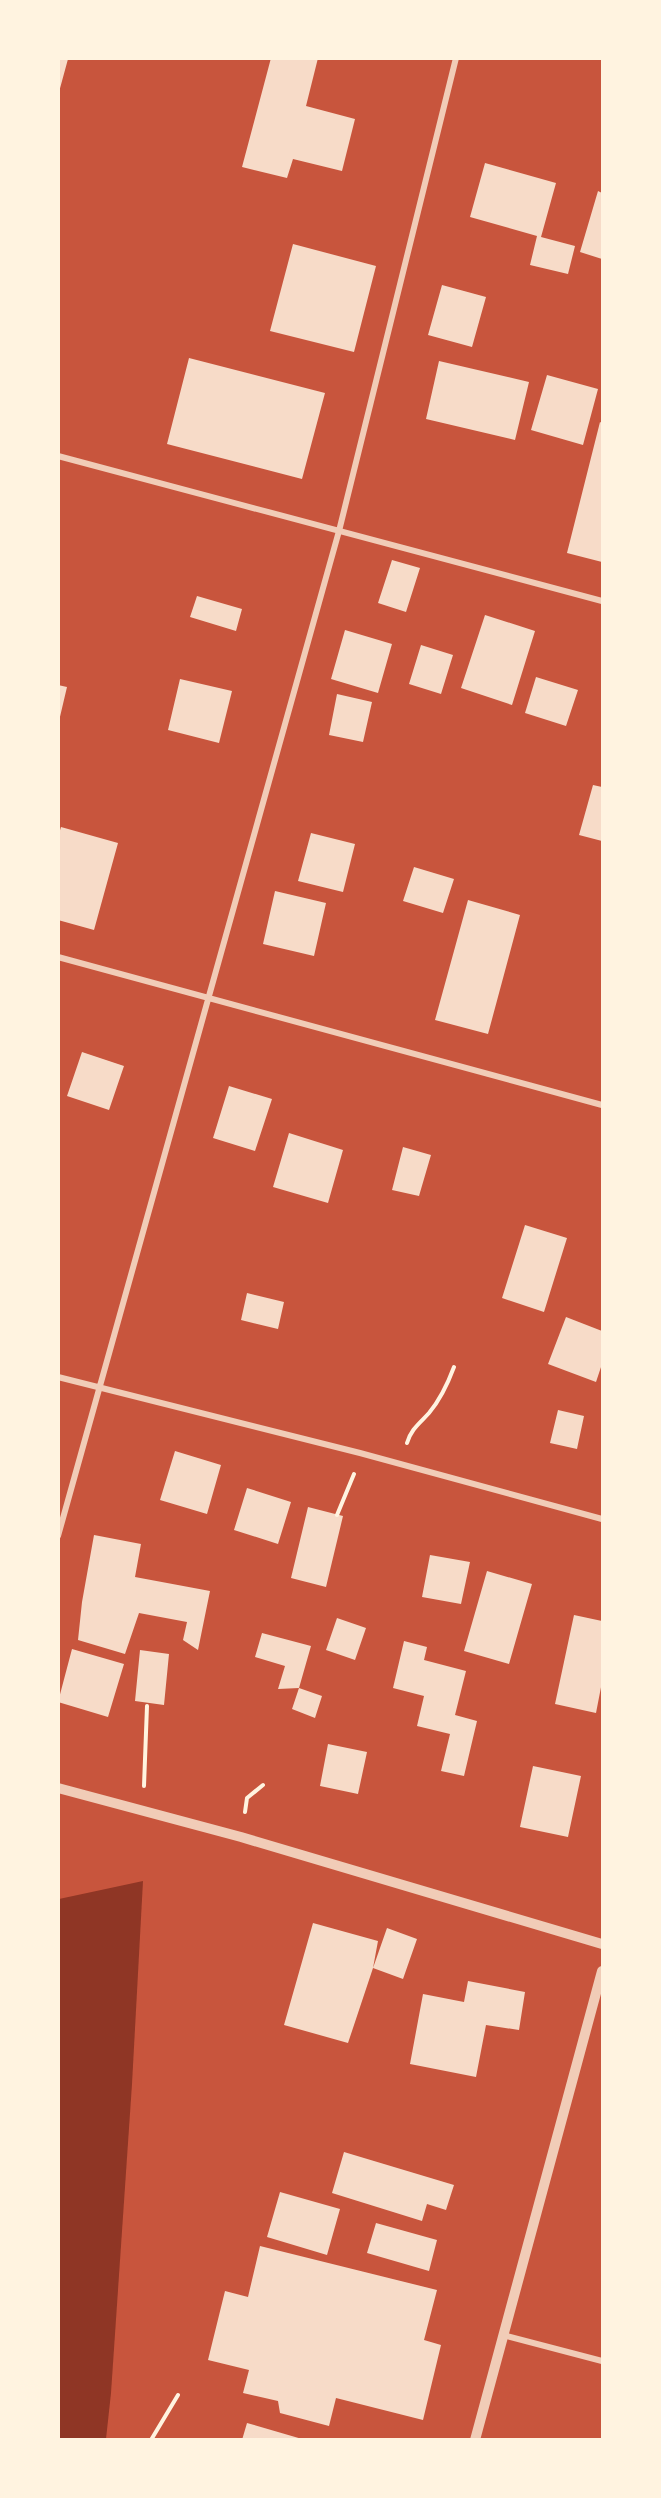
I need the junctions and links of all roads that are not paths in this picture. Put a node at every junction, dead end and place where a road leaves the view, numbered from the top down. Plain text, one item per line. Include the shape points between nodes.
1 (456, 58) edge
2 (58, 456) edge
3 (339, 531) junction
4 (603, 601) edge
5 (58, 957) edge
6 (208, 998) junction
7 (603, 1105) edge
8 (58, 1377) edge
9 (99, 1388) junction
10 (603, 1519) edge
11 (58, 1536) edge
12 (58, 1788) edge
13 (603, 1944) edge
14 (603, 1971) edge
15 (503, 2335) junction
16 (603, 2361) edge
17 (475, 2439) edge

1 - 3 street
2 - 3 street
3 - 4 street
3 - 6 street
5 - 6 street
6 - 7 street
6 - 9 street
8 - 9 street
9 - 10 street
9 - 11 street
12 - 13 street via 241,1837
14 - 15 street
15 - 16 street
15 - 17 street

